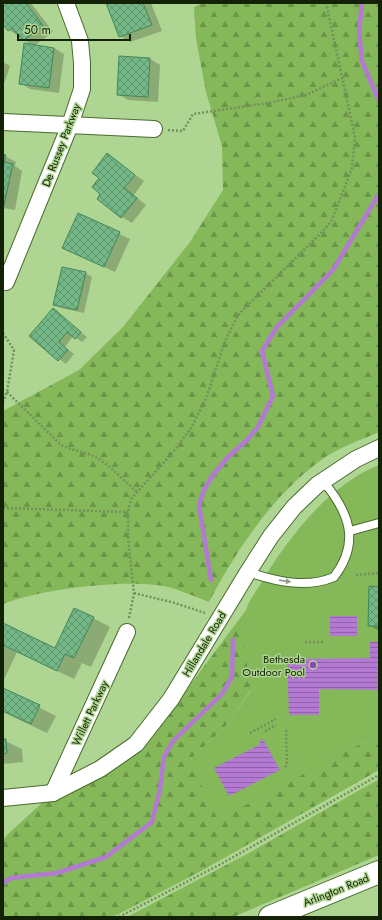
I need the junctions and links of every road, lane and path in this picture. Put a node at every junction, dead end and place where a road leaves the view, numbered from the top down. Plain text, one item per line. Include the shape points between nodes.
1 (66, 3) edge
2 (326, 3) edge
3 (342, 78) junction
4 (3, 122) edge
5 (70, 125) junction
6 (154, 129) joint
7 (6, 282) dead end
8 (3, 333) edge
9 (7, 392) junction
10 (3, 402) edge
11 (379, 448) edge
12 (323, 481) junction
13 (137, 492) junction
14 (3, 508) edge
15 (128, 512) junction
16 (379, 523) edge
17 (350, 531) junction
18 (248, 572) junction
19 (379, 573) edge
20 (356, 575) dead end
21 (134, 593) junction
22 (205, 613) dead end
23 (127, 632) joint
24 (305, 642) dead end
25 (324, 642) dead end
26 (276, 719) dead end
27 (276, 725) dead end
28 (286, 728) dead end
29 (265, 731) dead end
30 (250, 733) dead end
31 (285, 766) dead end
32 (379, 775) edge
33 (53, 793) junction
34 (3, 798) edge
35 (379, 872) edge
36 (119, 917) edge
37 (270, 917) edge

1 - 5 street, De Russey Parkway via 80,41 82,63 82,89
2 - 3 path
3 - 6 path via 306,95 193,114 183,131
3 - 13 path via 355,137 352,168 332,220 238,316 225,341 206,398 191,428
4 - 5 street
5 - 6 street
5 - 7 street, De Russey Parkway
8 - 9 path via 14,350
9 - 10 path
9 - 13 path via 61,445 99,460
11 - 12 street, Hillandale Road via 356,459
12 - 17 lane via 342,507
12 - 18 street, Hillandale Road via 294,507 271,536
13 - 15 path via 131,499
14 - 15 path
15 - 21 path
16 - 17 lane
18 -> 17 lane via 270,579 300,583 334,577 345,559
18 - 33 street, Hillandale Road via 171,699 136,744 100,769
19 - 20 path
21 - 22 path
21 - 23 path
23 - 33 street, Willett Parkway
24 - 25 path
26 - 30 path
27 - 29 path
28 - 31 path
32 - 36 path via 228,860
33 - 34 street, Hillandale Road
35 - 37 main road, Arlington Road

